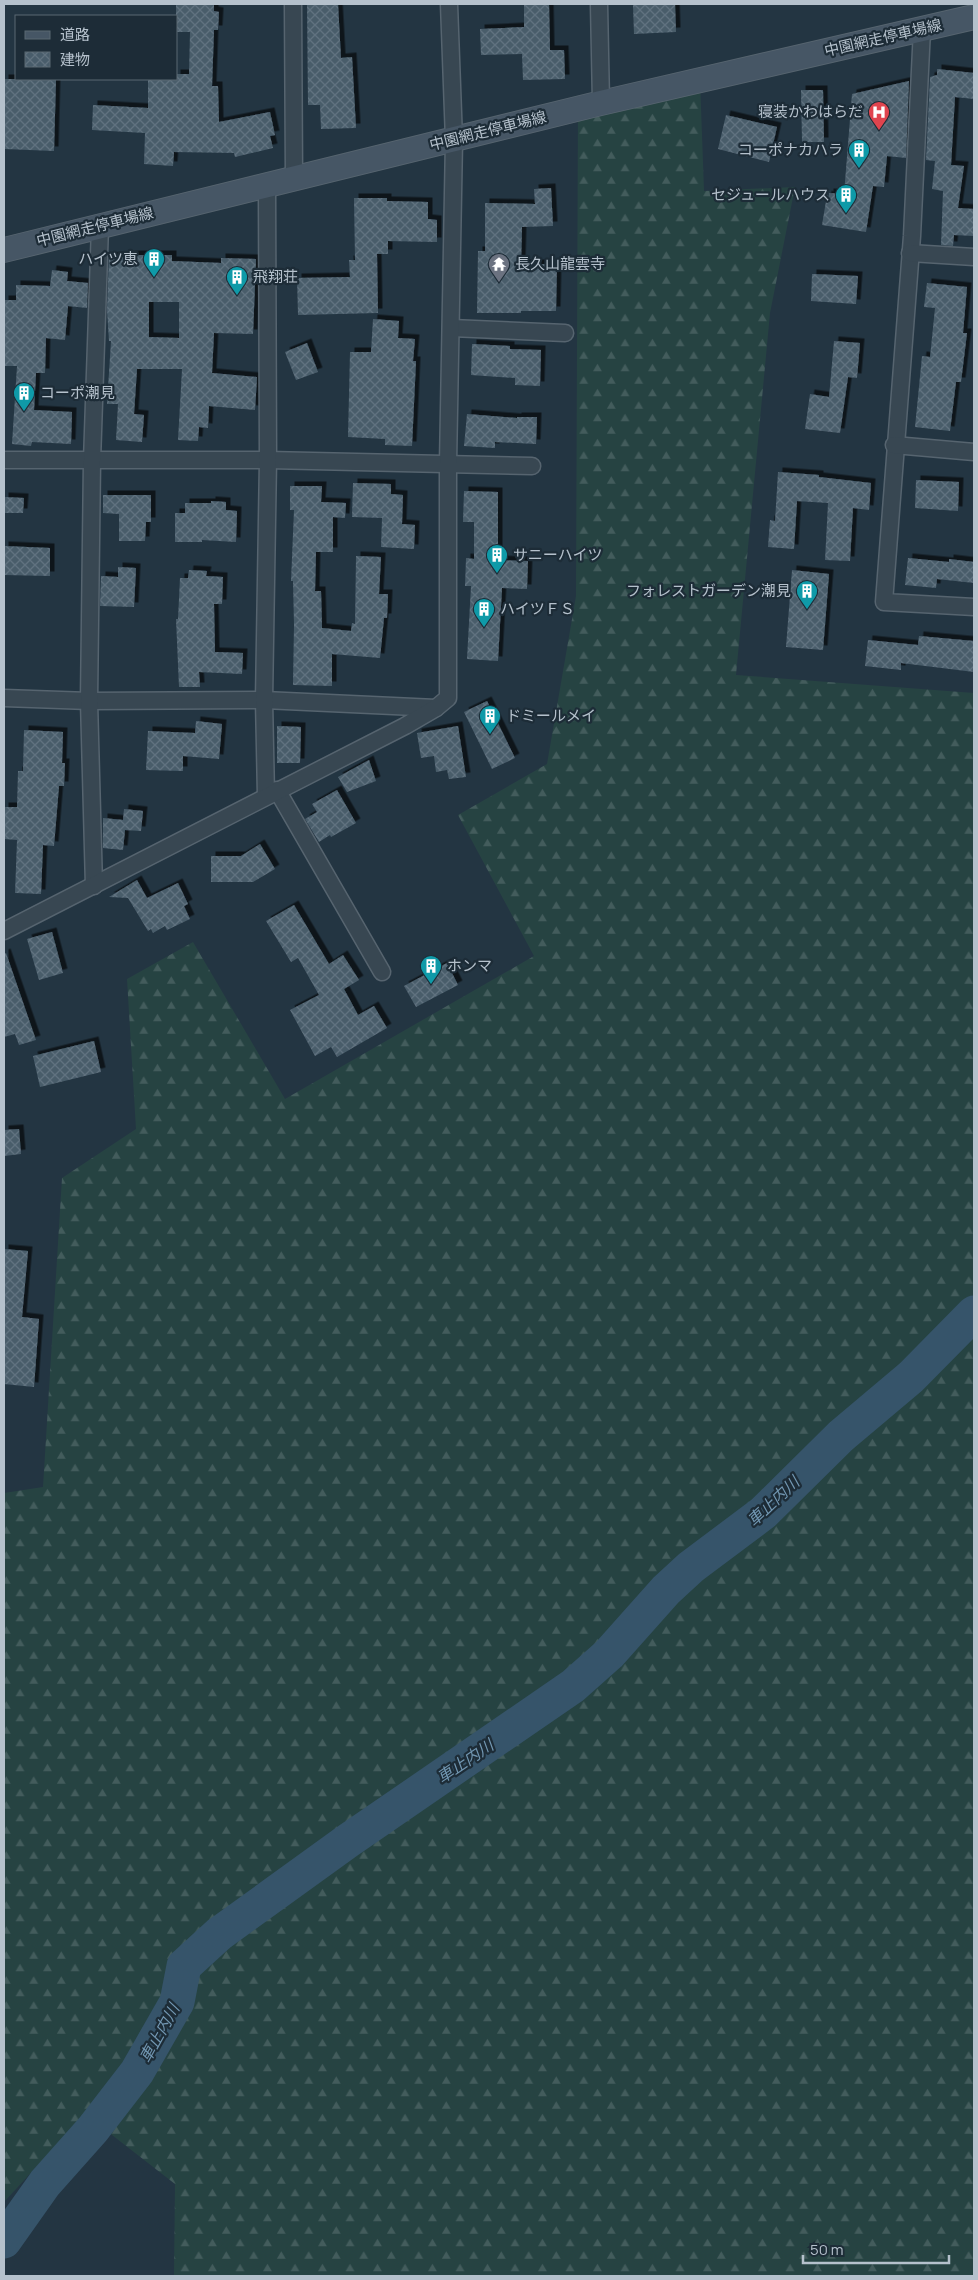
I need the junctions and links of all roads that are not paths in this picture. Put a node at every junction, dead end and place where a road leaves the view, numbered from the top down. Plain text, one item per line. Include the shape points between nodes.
1 (293, 4) edge
2 (449, 4) edge
3 (599, 4) edge
4 (974, 18) edge
5 (922, 29) junction
6 (600, 103) junction
7 (454, 140) junction
8 (294, 179) junction
9 (267, 185) junction
10 (100, 226) junction
11 (4, 250) edge
12 (910, 253) junction
13 (974, 257) edge
14 (451, 328) junction
15 (565, 334) dead end
16 (894, 445) junction
17 (974, 452) edge
18 (4, 460) edge
19 (268, 460) junction
20 (92, 461) junction
21 (448, 464) junction
22 (532, 466) dead end
23 (974, 607) edge
24 (4, 698) edge
25 (264, 700) junction
26 (89, 701) junction
27 (436, 708) junction
28 (272, 793) junction
29 (94, 886) junction
30 (4, 932) edge
31 (382, 972) dead end

1 - 8 street
2 - 7 street
3 - 6 street
4 - 5 main road, 中園網走停車場線
5 - 6 main road, 中園網走停車場線
5 - 12 street
6 - 7 main road, 中園網走停車場線
7 - 8 main road, 中園網走停車場線
7 - 14 street
8 - 9 main road, 中園網走停車場線
9 - 10 main road, 中園網走停車場線
9 - 19 street
10 - 11 main road, 中園網走停車場線
10 - 20 street
12 - 13 street
12 - 16 street
14 - 15 street
14 - 21 street
16 - 17 street
16 - 23 street via 884,602
18 - 20 street
19 - 20 street
19 - 21 street
19 - 25 street
20 - 26 street
21 - 22 street
21 - 27 street via 448,698
24 - 26 street
25 - 26 street
25 - 27 street
25 - 28 street
26 - 29 street
27 - 28 street
28 - 29 street
28 - 31 street
29 - 30 street

